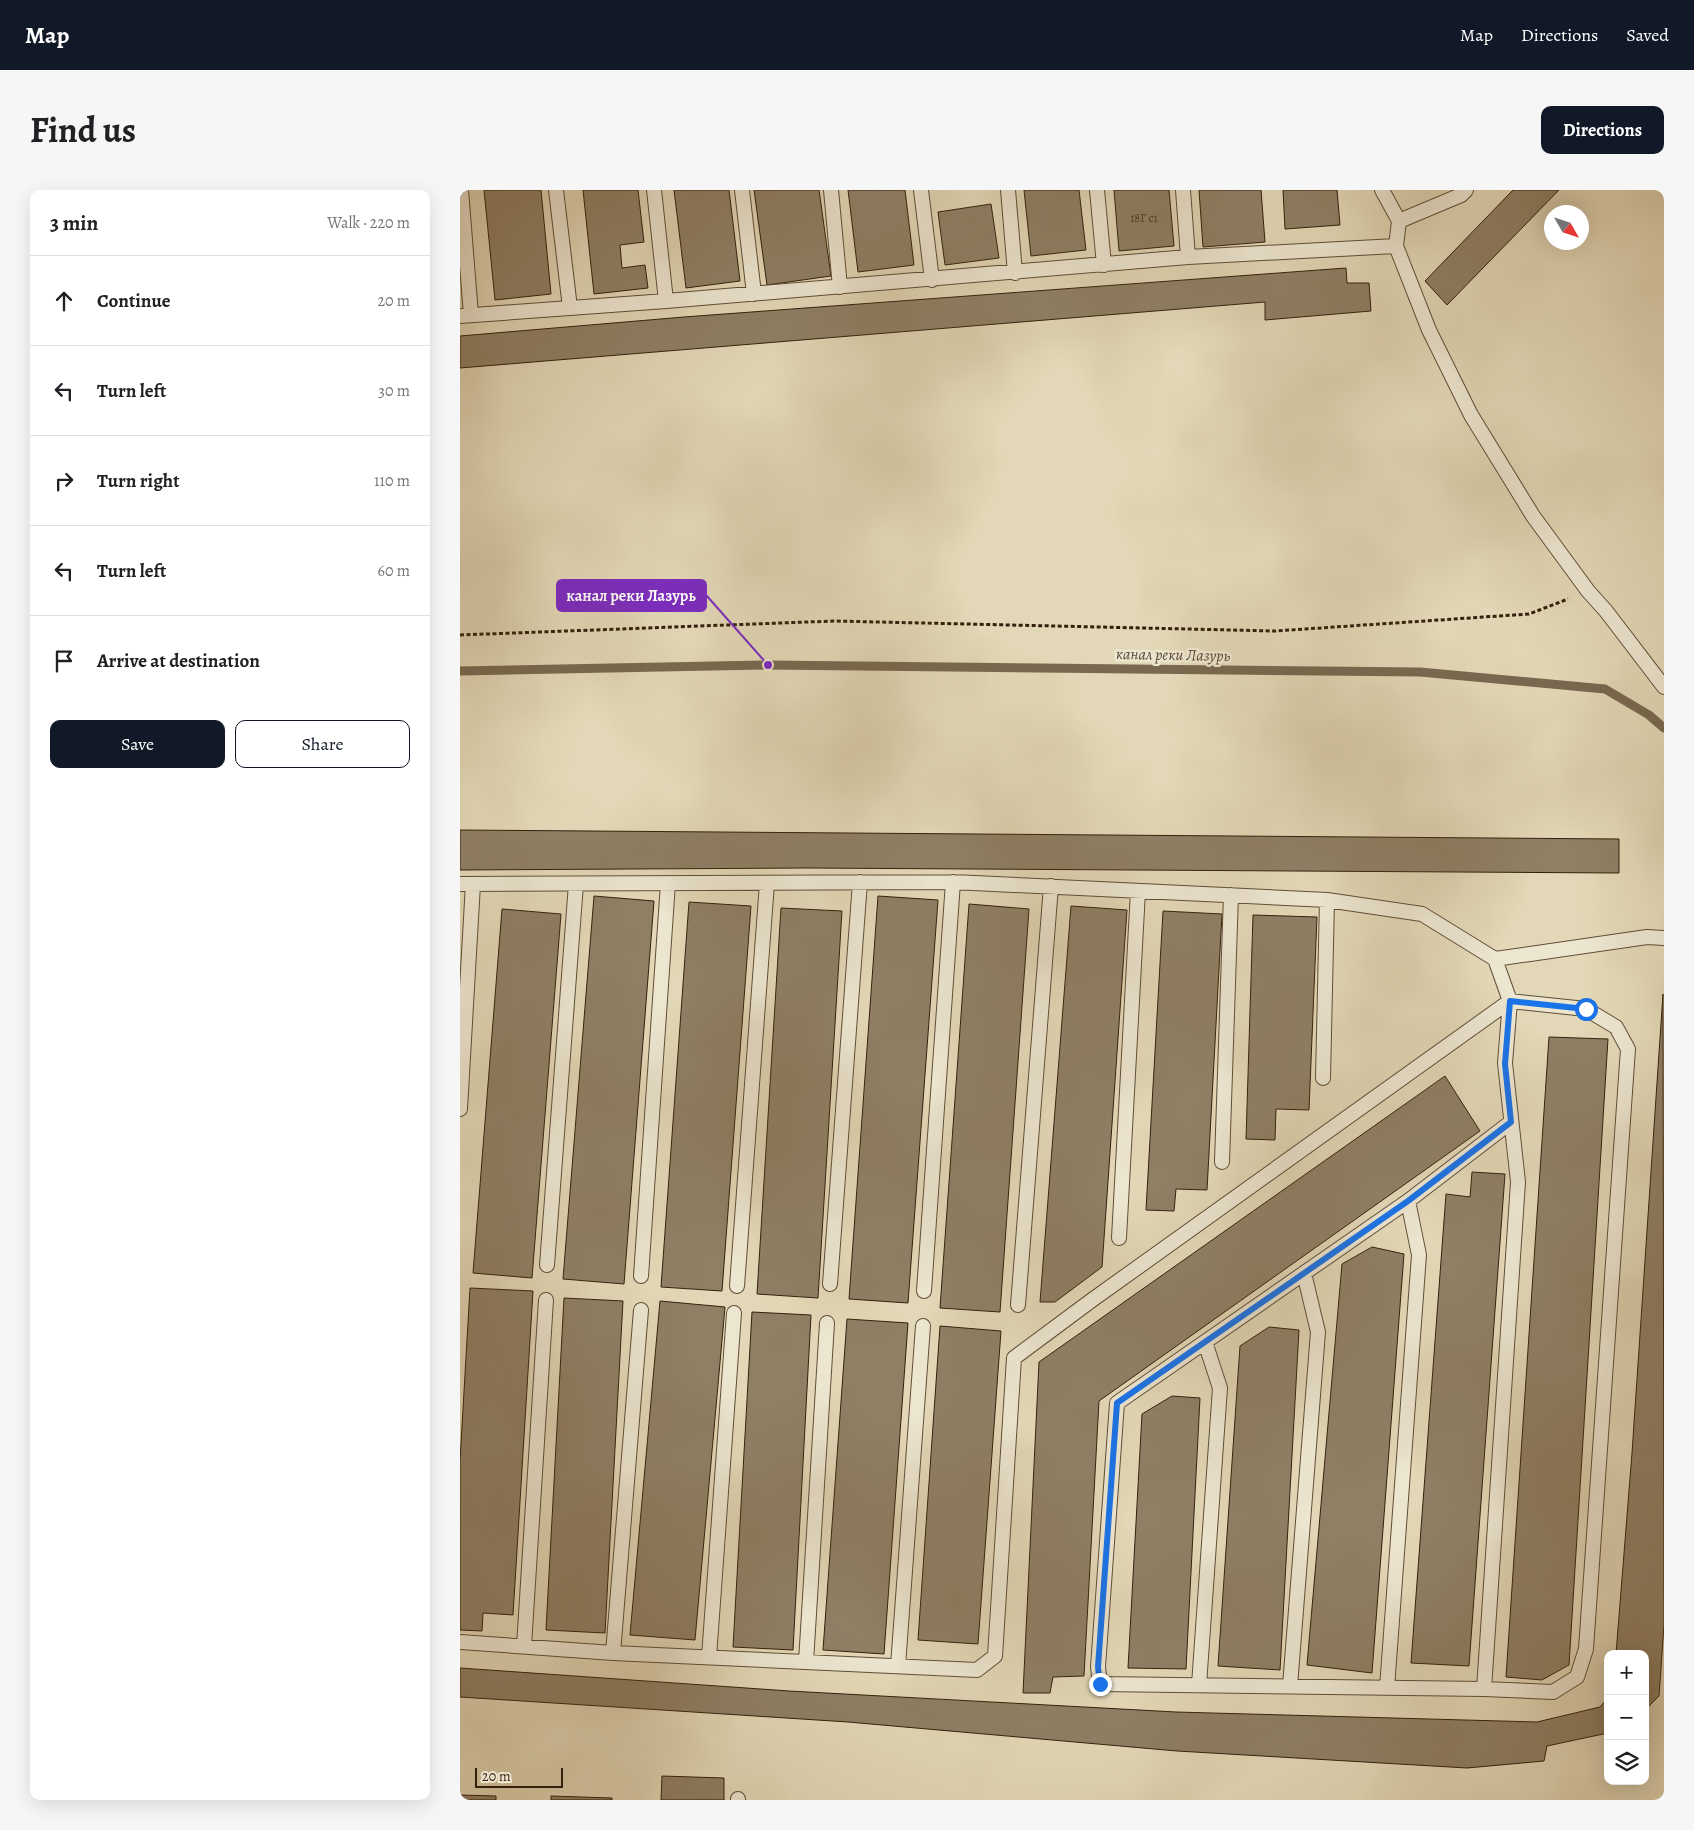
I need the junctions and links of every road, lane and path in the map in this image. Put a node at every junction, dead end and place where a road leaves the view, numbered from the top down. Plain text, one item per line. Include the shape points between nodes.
1 (461, 190) edge
2 (556, 190) edge
3 (654, 190) edge
4 (742, 190) edge
5 (831, 190) edge
6 (921, 190) edge
7 (1008, 190) edge
8 (1097, 190) edge
9 (1183, 190) edge
10 (1382, 190) edge
11 (1466, 190) edge
12 (1400, 220) junction
13 (1396, 246) junction
14 (1188, 258) junction
15 (1104, 266) junction
16 (1015, 273) junction
17 (932, 280) junction
18 (840, 287) junction
19 (754, 294) junction
20 (666, 301) junction
21 (570, 308) junction
22 (466, 315) edge
23 (1588, 591) junction
24 (460, 635) edge
25 (1664, 687) edge
26 (860, 882) junction
27 (953, 882) junction
28 (668, 883) junction
29 (767, 883) junction
30 (467, 884) edge
31 (576, 884) junction
32 (1051, 886) junction
33 (1138, 891) junction
34 (1231, 895) junction
35 (1327, 900) junction
36 (1664, 938) edge
37 (1495, 959) junction
38 (1510, 1001) junction
39 (1323, 1078) dead end
40 (460, 1109) edge
41 (1511, 1122) junction
42 (1222, 1162) dead end
43 (1408, 1201) junction
44 (1119, 1238) dead end
45 (547, 1265) dead end
46 (1304, 1273) junction
47 (641, 1276) dead end
48 (830, 1284) dead end
49 (737, 1286) dead end
50 (924, 1291) dead end
51 (546, 1300) dead end
52 (1018, 1305) dead end
53 (641, 1310) dead end
54 (734, 1313) dead end
55 (827, 1323) dead end
56 (923, 1326) dead end
57 (1205, 1342) junction
58 (460, 1642) edge
59 (524, 1646) junction
60 (614, 1652) junction
61 (709, 1657) junction
62 (806, 1662) junction
63 (898, 1666) junction
64 (1199, 1685) junction
65 (1290, 1686) junction
66 (1387, 1688) junction
67 (1484, 1689) junction

1 - 22 lane
2 - 21 lane
3 - 20 lane
4 - 19 lane
5 - 18 lane
6 - 17 lane
7 - 16 lane
8 - 15 lane
9 - 14 lane
10 - 12 lane
11 - 12 lane
12 - 13 lane
13 - 14 lane
13 - 23 lane via 1430,330 1471,415 1534,516
14 - 15 lane
15 - 16 lane
16 - 17 lane
17 - 18 lane
18 - 19 lane
19 - 20 lane
20 - 21 lane
21 - 22 lane
23 - 24 path via 1528,614 1275,631 834,621
23 - 25 lane
26 - 27 lane
26 - 29 lane
26 - 48 lane
27 - 32 lane
27 - 50 lane
28 - 29 lane
28 - 31 lane
28 - 47 lane
29 - 49 lane
30 - 31 lane
30 - 40 lane
31 - 45 lane
32 - 33 lane
32 - 52 lane
33 - 34 lane
33 - 44 lane
34 - 35 lane
34 - 42 lane
35 - 37 lane via 1422,914
35 - 39 lane
36 - 37 lane via 1647,937
37 - 38 lane
38 - 41 lane via 1505,1064
38 - 63 lane via 1014,1358 995,1656 977,1670
38 - 67 lane via 1586,1009 1616,1027 1628,1049 1586,1649 1577,1678 1553,1692
41 - 43 lane
41 - 67 lane via 1518,1182
43 - 46 lane
43 - 66 lane via 1419,1255
46 - 57 lane
46 - 65 lane via 1318,1332
51 - 59 lane
53 - 60 lane
54 - 61 lane
55 - 62 lane
56 - 63 lane
57 - 64 lane via 1220,1388
57 - 64 lane via 1117,1403 1098,1667 1100,1684
58 - 59 lane
59 - 60 lane
60 - 61 lane
61 - 62 lane
62 - 63 lane
64 - 65 lane
65 - 66 lane
66 - 67 lane

